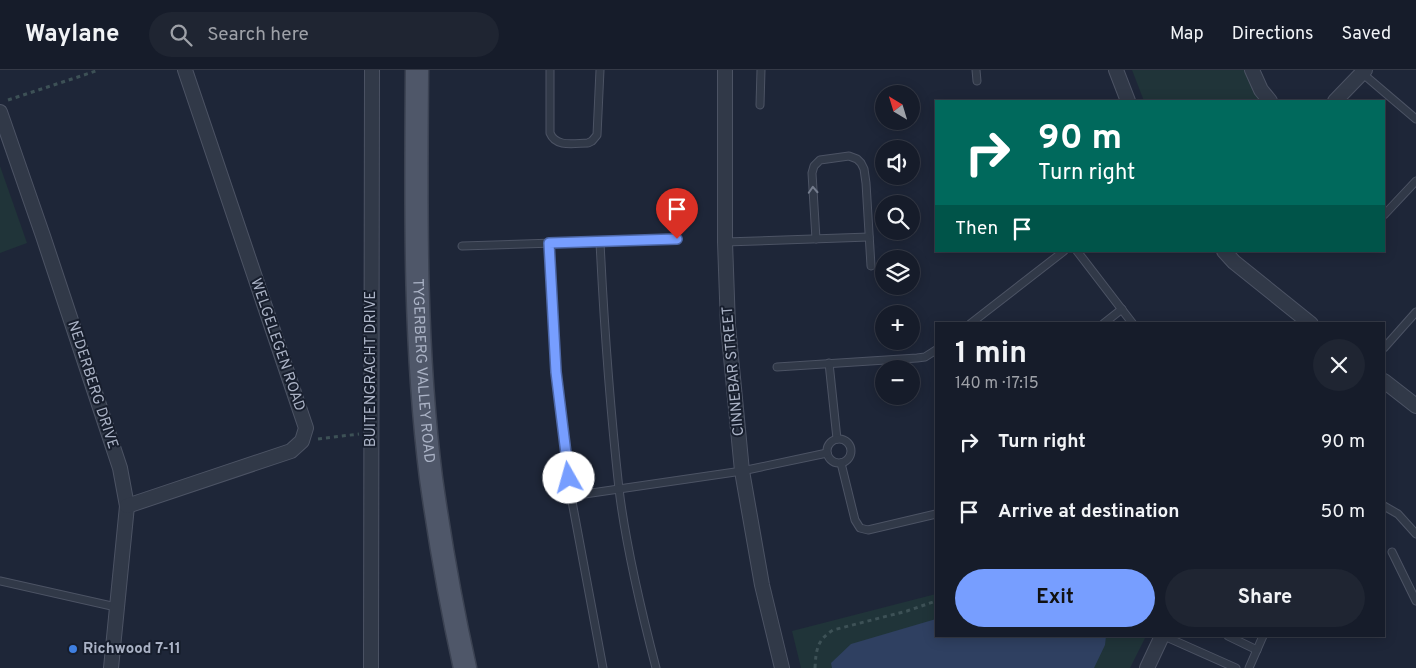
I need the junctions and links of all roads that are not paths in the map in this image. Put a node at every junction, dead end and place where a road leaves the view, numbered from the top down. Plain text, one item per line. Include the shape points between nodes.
1 (185, 70) edge
2 (372, 70) edge
3 (417, 70) edge
4 (550, 70) edge
5 (600, 70) edge
6 (725, 70) edge
7 (761, 70) edge
8 (976, 70) edge
9 (1116, 70) edge
10 (1252, 70) edge
11 (1364, 71) edge
12 (977, 81) dead end
13 (1128, 100) edge
14 (1269, 100) edge
15 (1336, 100) edge
16 (760, 105) dead end
17 (0, 112) edge
18 (1416, 119) edge
19 (1416, 181) edge
20 (1385, 213) edge
21 (869, 237) junction
22 (677, 239) dead end
23 (816, 239) junction
24 (600, 242) junction
25 (725, 242) junction
26 (549, 243) junction
27 (462, 246) dead end
28 (1063, 252) edge
29 (1078, 252) edge
30 (1225, 252) edge
31 (871, 266) dead end
32 (1122, 309) junction
33 (1416, 312) edge
34 (973, 322) edge
35 (1106, 322) edge
36 (1132, 322) edge
37 (1309, 322) edge
38 (1385, 347) edge
39 (935, 351) edge
40 (829, 363) junction
41 (777, 366) dead end
42 (1385, 381) edge
43 (1416, 406) edge
44 (837, 439) junction
45 (827, 453) junction
46 (842, 463) junction
47 (742, 472) junction
48 (620, 490) junction
49 (571, 496) junction
50 (127, 506) junction
51 (1385, 507) edge
52 (935, 514) edge
53 (1416, 534) edge
54 (1392, 552) dead end
55 (0, 581) edge
56 (1416, 601) edge
57 (116, 607) junction
58 (1162, 637) edge
59 (1165, 637) edge
60 (1230, 637) edge
61 (1263, 637) edge
62 (1257, 650) junction
63 (111, 668) edge
64 (371, 668) edge
65 (465, 668) edge
66 (603, 668) edge
67 (656, 668) edge
68 (782, 668) edge
69 (1147, 668) edge
70 (1236, 668) edge
71 (1249, 668) edge

1 - 50 street, WELGELEGEN ROAD via 306,428 302,441 292,451
2 - 64 street, BUITENGRACHT DRIVE
3 - 65 main road, TYGERBERG VALLEY ROAD via 418,312 424,398 431,477
4 - 5 lane via 551,136 558,143 580,143 592,142 598,135
6 - 25 street, CINNEBAR STREET
7 - 16 lane
8 - 12 lane
9 - 13 street
10 - 14 street
11 - 15 street
11 - 18 lane via 1375,85
17 - 50 street, NEDERBERG DRIVE via 120,468
19 - 20 lane
21 - 23 lane
23 -> 21 lane via 814,166 820,160 849,156 857,158 864,170
21 - 31 lane
22 - 24 lane
23 - 25 lane
24 - 26 lane
24 - 48 lane
25 - 47 street, CINNEBAR STREET via 728,326
26 - 27 lane
26 - 49 lane via 556,372
28 - 34 lane
29 - 32 lane
30 - 37 street
32 - 35 lane
32 - 36 lane
33 - 38 lane
39 - 40 lane via 925,357
40 - 41 lane
40 - 44 lane
42 - 43 street
44 - 45 lane via 829,444
44 - 46 lane via 844,440 851,449 847,460
45 - 46 lane via 832,461
45 - 47 lane
46 - 52 lane via 855,520 860,528 868,530
47 - 48 lane
47 - 68 street, CINNEBAR STREET via 762,585
48 - 49 lane
48 - 67 lane via 639,602
49 - 66 lane
50 - 57 street, NEDERBERG DRIVE
51 - 53 lane via 1398,514
54 - 56 lane
55 - 57 lane
57 - 63 street, NEDERBERG DRIVE
58 - 69 street
59 - 70 lane
60 - 62 lane
61 - 62 lane
62 - 71 lane

